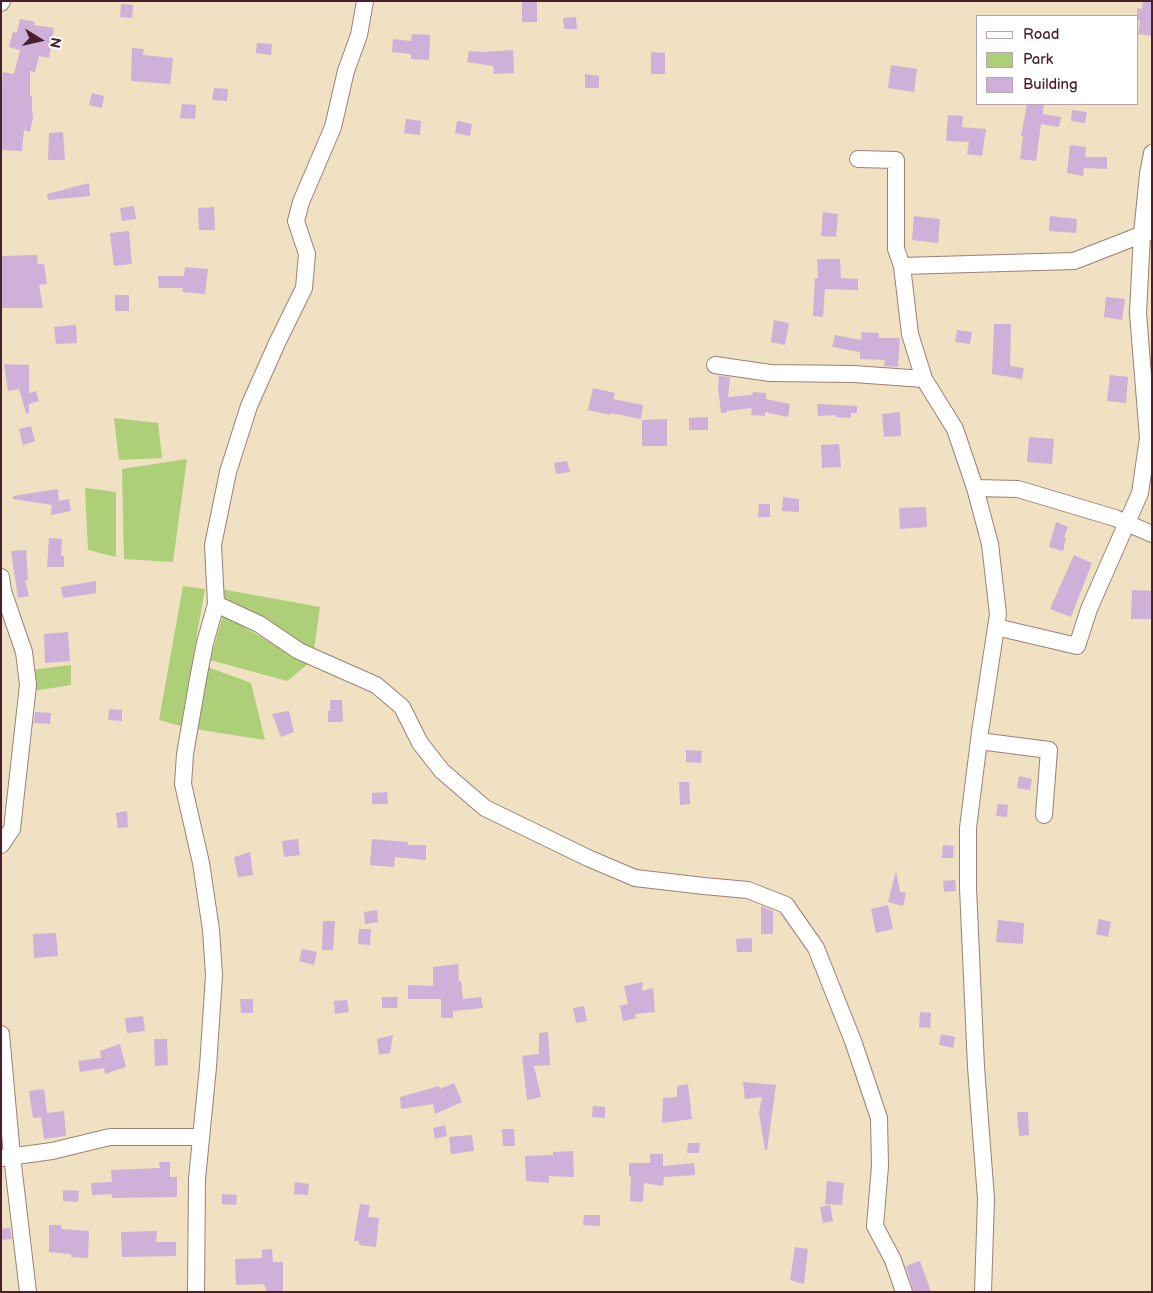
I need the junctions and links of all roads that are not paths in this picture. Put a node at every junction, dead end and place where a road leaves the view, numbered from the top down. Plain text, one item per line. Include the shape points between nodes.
1 (365, 1) edge
2 (1152, 153) edge
3 (858, 159) dead end
4 (1147, 232) edge
5 (902, 266) junction
6 (1146, 346) edge
7 (715, 365) dead end
8 (924, 379) junction
9 (975, 488) junction
10 (1127, 523) junction
11 (1152, 534) edge
12 (1, 577) edge
13 (216, 604) junction
14 (996, 627) junction
15 (979, 741) junction
16 (1044, 816) dead end
17 (1, 845) edge
18 (1, 1034) edge
19 (200, 1137) junction
20 (7, 1157) edge
21 (28, 1292) edge
22 (196, 1292) edge
23 (904, 1292) edge
24 (982, 1292) edge

1 - 13 street via 359,35 346,71 333,127 296,221 306,254 304,288 249,406 228,472 213,545
2 - 4 street
3 - 5 street via 896,160 896,249
4 - 5 street via 1074,261
4 - 6 street via 1138,313
5 - 8 street via 910,334
6 - 10 street via 1148,438 1140,493
7 - 8 street via 770,373
8 - 9 street via 955,429
9 - 10 street via 1018,489
9 - 14 street via 990,544 998,614
10 - 11 street
10 - 14 street via 1077,646
12 - 17 street via 24,652 28,685 12,829
13 - 19 street via 198,679 183,784 201,863 214,975
13 - 23 street via 259,624 298,651 376,685 402,707 420,743 442,771 485,808 635,878 748,890 786,904 816,948 879,1118 880,1166 875,1226 893,1260
14 - 15 street
15 - 16 street via 1049,750
15 - 24 street via 968,828 968,888 986,1199
18 - 20 street
19 - 20 street via 110,1137 52,1151
19 - 22 street via 196,1179
20 - 21 street via 20,1216

